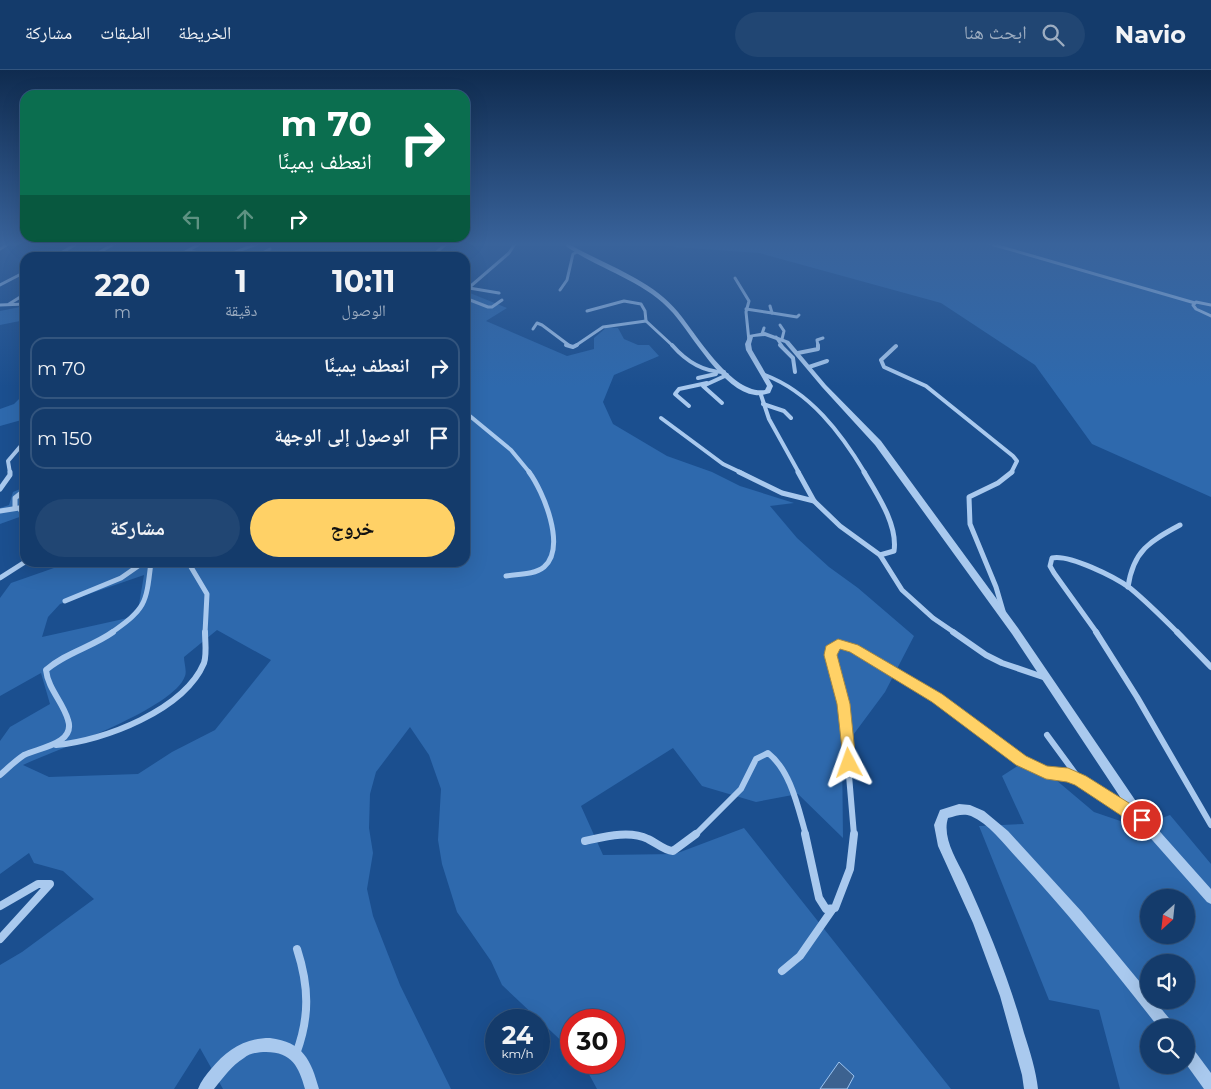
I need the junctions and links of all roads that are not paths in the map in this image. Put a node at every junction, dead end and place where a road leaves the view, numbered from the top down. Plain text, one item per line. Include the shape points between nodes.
1 (492, 292) edge
2 (650, 292) edge
3 (744, 292) edge
4 (1155, 292) edge
5 (499, 293) dead end
6 (20, 297) edge
7 (470, 300) edge
8 (502, 300) dead end
9 (1195, 303) junction
10 (20, 304) edge
11 (0, 305) edge
12 (6, 305) junction
13 (1211, 305) edge
14 (770, 306) dead end
15 (746, 309) junction
16 (587, 311) dead end
17 (772, 313) junction
18 (799, 315) dead end
19 (1211, 316) edge
20 (646, 322) junction
21 (780, 325) dead end
22 (533, 329) dead end
23 (779, 338) junction
24 (823, 338) dead end
25 (749, 342) junction
26 (678, 343) dead end
27 (671, 344) junction
28 (896, 346) dead end
29 (798, 353) junction
30 (826, 360) dead end
31 (809, 367) junction
32 (795, 372) dead end
33 (723, 373) junction
34 (765, 375) junction
35 (698, 378) dead end
36 (707, 383) junction
37 (761, 395) junction
38 (722, 403) dead end
39 (763, 404) junction
40 (689, 406) dead end
41 (470, 416) edge
42 (661, 418) dead end
43 (792, 418) dead end
44 (20, 447) edge
45 (0, 489) edge
46 (20, 494) edge
47 (814, 501) junction
48 (15, 508) junction
49 (20, 508) edge
50 (0, 511) edge
51 (1180, 525) dead end
52 (880, 555) junction
53 (20, 564) edge
54 (137, 567) edge
55 (150, 567) edge
56 (190, 567) edge
57 (506, 576) dead end
58 (0, 578) edge
59 (1128, 587) junction
60 (65, 601) dead end
61 (1004, 616) junction
62 (1211, 667) edge
63 (1048, 678) junction
64 (1047, 735) dead end
65 (56, 745) junction
66 (0, 775) edge
67 (1080, 780) junction
68 (1142, 820) junction
69 (1211, 825) edge
70 (585, 841) dead end
71 (1211, 898) edge
72 (0, 906) edge
73 (832, 910) junction
74 (0, 939) edge
75 (297, 949) dead end
76 (782, 971) dead end
77 (1161, 1019) edge
78 (296, 1054) junction
79 (1195, 1064) edge
80 (1211, 1086) edge
81 (205, 1089) edge
82 (312, 1089) edge
83 (1031, 1089) edge

1 - 5 street
2 - 33 street via 660,297
3 - 15 street via 748,298
4 - 9 street
6 - 12 street
7 - 8 street via 488,307
9 - 13 street
9 - 19 street via 1196,309
10 - 12 street
11 - 12 street
14 - 17 street
15 - 17 street
15 - 25 street
16 - 20 street via 631,300 643,309
17 - 18 street
20 - 22 street via 603,327 573,346 560,342 543,325 536,323
20 - 27 street
21 - 23 street via 784,331
23 - 25 street via 763,331 751,336
23 - 29 street
23 - 32 street via 778,343 795,360
24 - 29 street via 817,340 818,349
25 - 34 street via 748,350
26 - 27 street
27 - 33 street via 692,363 707,371
28 - 61 street via 881,360 884,367 931,390 1017,461 1009,475 968,497 970,524 996,587
29 - 31 street
30 - 31 street
31 - 61 street via 878,443
33 - 35 street
33 - 36 street
33 - 37 street via 746,392
34 - 37 street via 770,386 768,392
34 - 52 street via 782,380 795,390 851,451 897,540 894,550
36 - 38 street via 703,386
36 - 40 street via 678,388 675,394
37 - 39 street
39 - 43 street via 784,411
39 - 47 street
41 - 57 street via 516,455 545,496 554,544 548,562 541,568
42 - 47 street via 679,428 724,465 782,492
44 - 45 street via 8,461 10,475
46 - 48 street via 15,498
47 - 52 street via 840,526
48 - 49 street
48 - 50 street
51 - 59 street via 1141,550 1129,572
52 - 63 street via 902,590 940,623 1002,663
53 - 58 street
54 - 60 street via 121,578
55 - 65 street via 147,597 135,616 102,640 46,670 47,680 69,721
56 - 65 street via 207,591 208,599 205,660 195,678 165,705 135,721 81,743
59 - 62 street
59 - 69 street via 1068,558 1055,556 1050,561 1054,573 1145,708
61 - 63 street
63 - 68 street
64 - 67 street
65 - 66 street via 23,756
67 - 68 street
67 - 73 street via 1046,772 1021,761 937,698 854,648 838,644 831,649 830,655 843,704 854,832 850,869 842,895
68 - 71 street
70 - 73 street via 606,837 643,837 667,850 676,850 733,799 756,759 768,754 775,756 788,780 816,878 819,902
72 - 74 street via 38,884 50,884
73 - 76 street via 800,956
75 - 78 street via 309,1003 306,1032
77 - 83 street via 1035,868 983,817 958,809 944,814 940,825 944,846 979,921 1007,996 1030,1075
78 - 81 street via 273,1044 242,1050
78 - 82 street via 307,1072
79 - 80 street

